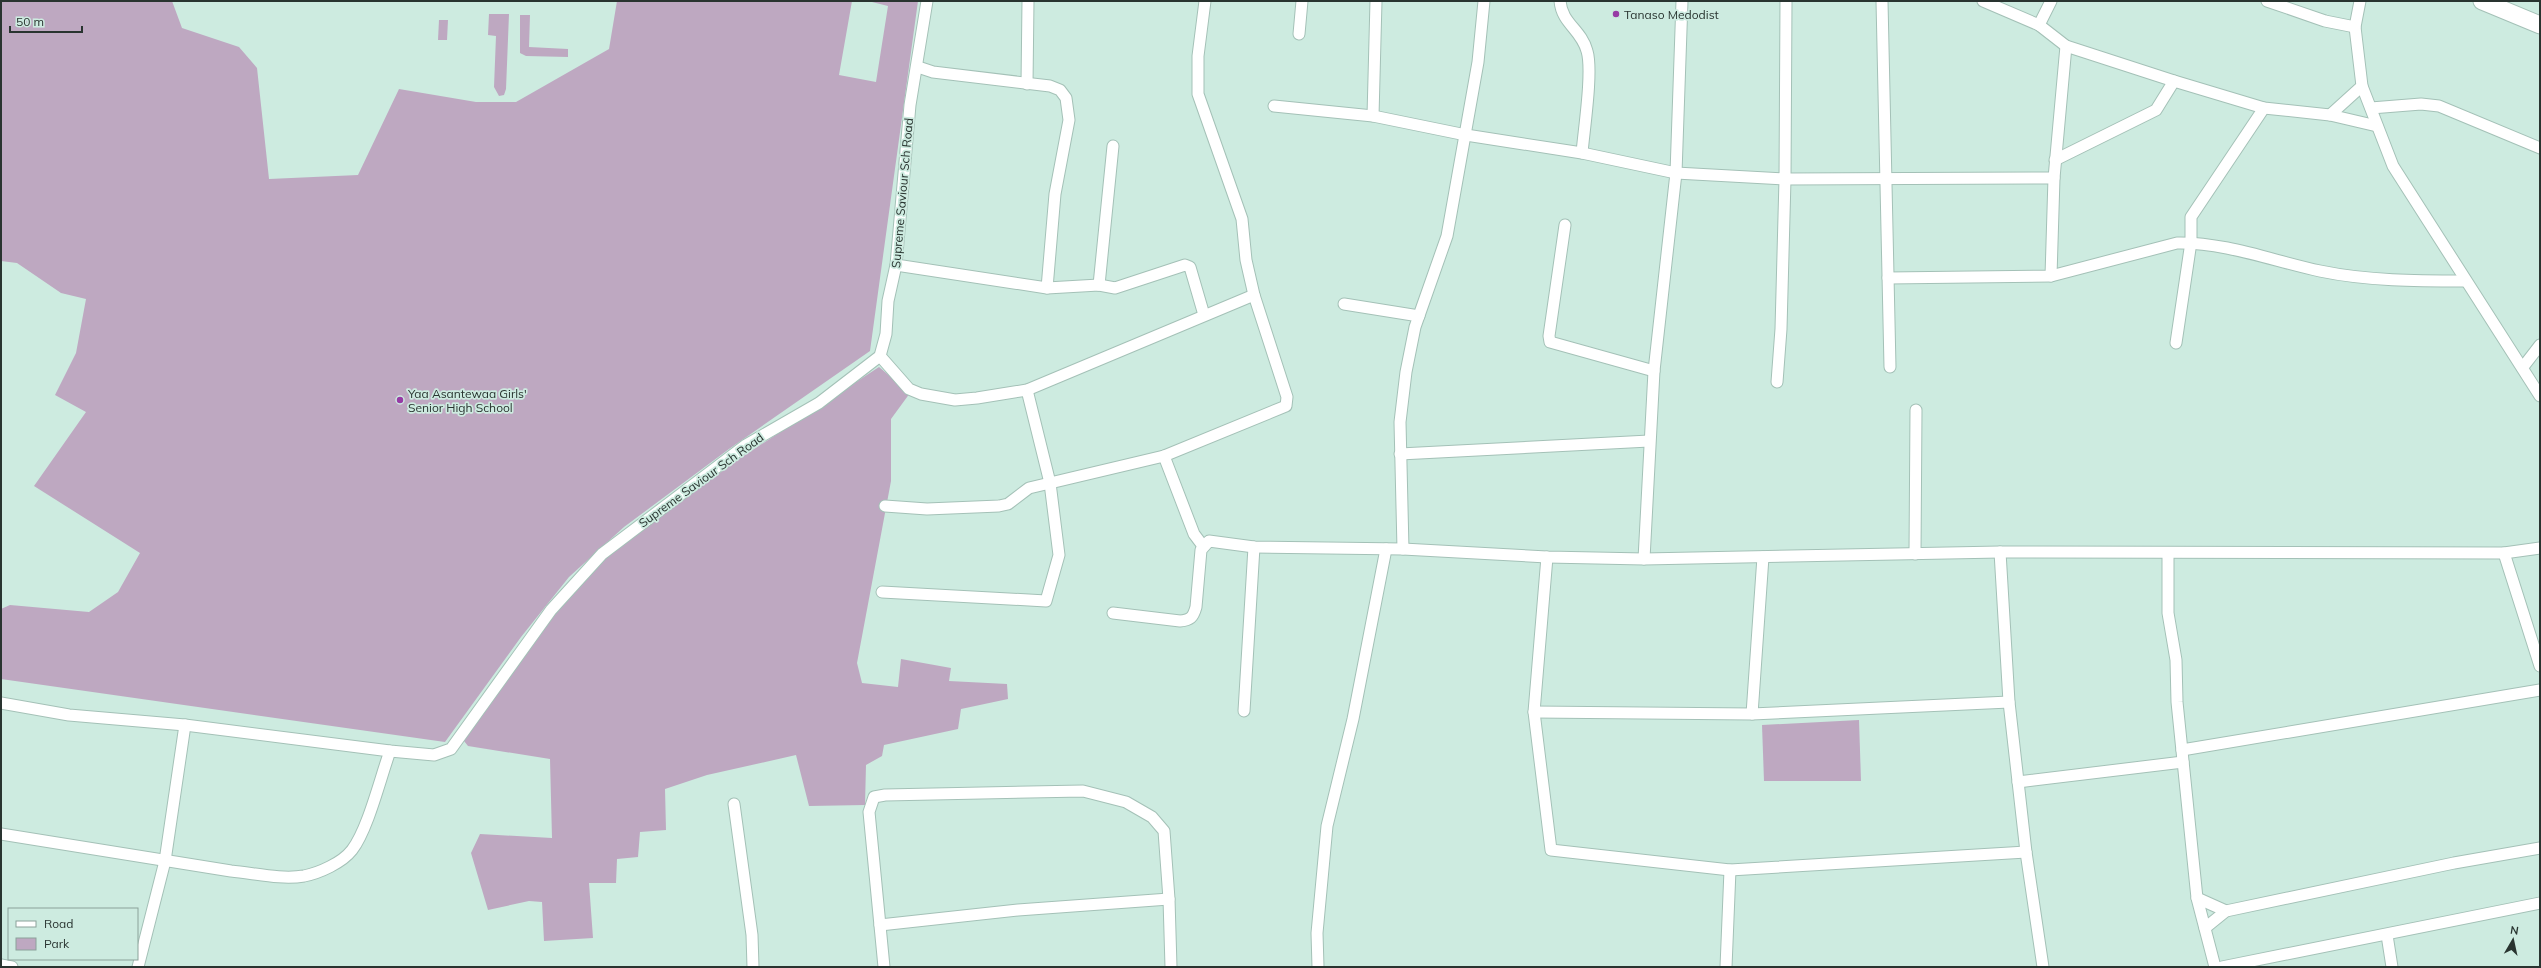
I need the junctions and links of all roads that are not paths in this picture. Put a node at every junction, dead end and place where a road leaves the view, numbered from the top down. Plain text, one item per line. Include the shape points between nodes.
1 (927, 1) edge
2 (1028, 1) edge
3 (1205, 1) edge
4 (1302, 1) edge
5 (1376, 1) edge
6 (1484, 1) edge
7 (1560, 1) edge
8 (1682, 1) edge
9 (1786, 1) edge
10 (1882, 1) edge
11 (1983, 1) edge
12 (2051, 1) edge
13 (2267, 1) edge
14 (2360, 1) edge
15 (2482, 1) edge
16 (2039, 25) junction
17 (2540, 25) edge
18 (2355, 27) junction
19 (1299, 34) dead end
20 (2066, 46) junction
21 (918, 67) junction
22 (2174, 81) junction
23 (1027, 84) junction
24 (2362, 86) junction
25 (1274, 106) dead end
26 (2264, 108) junction
27 (2370, 108) junction
28 (2330, 115) junction
29 (1373, 116) junction
30 (2377, 126) junction
31 (1466, 135) junction
32 (1113, 146) dead end
33 (2540, 148) edge
34 (1582, 153) junction
35 (2055, 160) junction
36 (1676, 173) junction
37 (1885, 177) junction
38 (2054, 178) junction
39 (1785, 179) junction
40 (1565, 225) dead end
41 (2191, 242) junction
42 (896, 265) junction
43 (2051, 276) junction
44 (1888, 278) junction
45 (2465, 281) junction
46 (1099, 285) junction
47 (1047, 288) junction
48 (1254, 295) junction
49 (1344, 304) dead end
50 (1204, 315) junction
51 (1420, 316) junction
52 (2176, 343) dead end
53 (2540, 345) edge
54 (880, 356) junction
55 (2523, 367) junction
56 (1890, 368) dead end
57 (1654, 371) junction
58 (1777, 382) dead end
59 (1027, 390) junction
60 (2540, 396) edge
61 (1916, 410) dead end
62 (1649, 441) junction
63 (1400, 454) junction
64 (1164, 456) junction
65 (1050, 483) junction
66 (885, 506) dead end
67 (1199, 541) junction
68 (1254, 547) junction
69 (2540, 548) edge
70 (1386, 549) junction
71 (1403, 549) junction
72 (2000, 552) junction
73 (2168, 553) junction
74 (2504, 553) junction
75 (1915, 554) junction
76 (1547, 557) junction
77 (1763, 557) junction
78 (1644, 559) junction
79 (882, 592) dead end
80 (1114, 613) dead end
81 (2540, 666) edge
82 (2540, 690) edge
83 (2009, 702) junction
84 (1, 703) edge
85 (1244, 711) dead end
86 (1534, 712) junction
87 (1752, 714) junction
88 (185, 725) junction
89 (2182, 750) junction
90 (390, 751) junction
91 (2183, 762) junction
92 (2018, 782) junction
93 (734, 804) dead end
94 (1, 834) edge
95 (2540, 848) edge
96 (2026, 852) junction
97 (165, 861) junction
98 (1730, 870) junction
99 (2197, 898) junction
100 (1169, 899) junction
101 (2540, 903) edge
102 (2226, 911) junction
103 (880, 925) junction
104 (2205, 928) junction
105 (2387, 935) junction
106 (1, 965) edge
107 (12, 967) edge
108 (138, 967) edge
109 (753, 967) edge
110 (884, 967) edge
111 (1171, 967) edge
112 (1318, 967) edge
113 (1726, 967) edge
114 (2043, 967) edge
115 (2215, 967) edge
116 (2222, 967) edge
117 (2392, 967) edge

1 - 21 street, Supreme Saviour Sch Road
2 - 23 street
3 - 48 street via 1198,56 1198,94 1242,219 1246,260
4 - 19 street
5 - 29 street
6 - 31 street via 1478,62
7 - 34 street via 1561,15 1576,30 1588,53
8 - 36 street
9 - 39 street
10 - 37 street
11 - 16 street
12 - 16 street
13 - 18 street via 2325,21
14 - 18 street
15 - 17 main road
16 - 20 street
18 - 24 street
20 - 22 street
20 - 35 street
21 - 23 street via 933,72
21 - 42 street, Supreme Saviour Sch Road via 910,105
22 - 26 street
22 - 35 street via 2156,110
23 - 47 street via 1060,90 1066,98 1068,108 1069,120 1055,194
24 - 27 street
24 - 28 street
25 - 29 street
26 - 28 street
26 - 41 street via 2196,207 2191,217
27 - 30 street
27 - 33 street via 2421,104 2439,106
28 - 30 street
29 - 31 street
30 - 45 street via 2393,166
31 - 34 street
31 - 51 street via 1446,236
32 - 46 street
34 - 36 street
35 - 38 street
36 - 39 street
36 - 57 street
37 - 38 street
37 - 39 street
37 - 44 street
38 - 43 street
39 - 58 street
40 - 57 street via 1550,342
41 - 43 street via 2177,242
41 - 45 street via 2348,275 2398,281
41 - 52 street
42 - 47 street
42 - 54 street, Supreme Saviour Sch Road via 888,300 886,334
43 - 44 street
44 - 56 street
45 - 55 street
46 - 47 street
46 - 50 street via 1115,288 1185,265 1190,267 1193,274
48 - 50 street
48 - 64 street via 1287,397 1286,406
49 - 51 street
50 - 59 street
51 - 63 street via 1406,372 1400,422
53 - 55 street
54 - 59 street via 909,388 920,394 955,400
54 - 90 street, Supreme Saviour Sch Road via 819,403 746,445 602,554 551,610 451,749 434,755
55 - 60 street
57 - 62 street
59 - 65 street
61 - 75 street
62 - 63 street
62 - 78 street
63 - 71 street
64 - 65 street
64 - 67 street
65 - 66 street via 1029,488 1008,504 999,506 927,509
65 - 79 street via 1059,556 1046,601
67 - 68 street
67 - 80 street via 1194,616 1189,620 1180,621
68 - 70 street
68 - 85 street
69 - 74 street
70 - 71 street
70 - 112 street via 1353,719 1327,826 1317,933
71 - 76 street
72 - 73 street
72 - 75 street
72 - 83 street
73 - 74 street
73 - 89 street via 2168,613 2176,660
74 - 81 street
75 - 77 street
76 - 78 street
76 - 86 street
77 - 78 street
77 - 87 street
82 - 89 street
83 - 87 street
83 - 92 street
84 - 88 street, Supreme Saviour Sch Road via 69,715
86 - 87 street
86 - 98 street via 1551,850
88 - 90 street, Supreme Saviour Sch Road
88 - 97 street
89 - 91 street
90 - 97 street via 360,837 351,851 332,865 303,876 269,876
91 - 92 street
91 - 99 street
92 - 96 street
93 - 109 street via 752,935
94 - 97 street
95 - 102 street via 2454,863
96 - 98 street
96 - 114 street
97 - 108 street
98 - 113 street
99 - 102 street
99 - 104 street
100 - 103 street via 1018,910
100 - 103 street via 1164,830 1152,817 1126,802 1084,791 885,795 874,797 869,812
100 - 111 street
101 - 105 street
102 - 104 street
103 - 110 street
104 - 115 street
105 - 116 street
105 - 117 street
106 - 107 street

